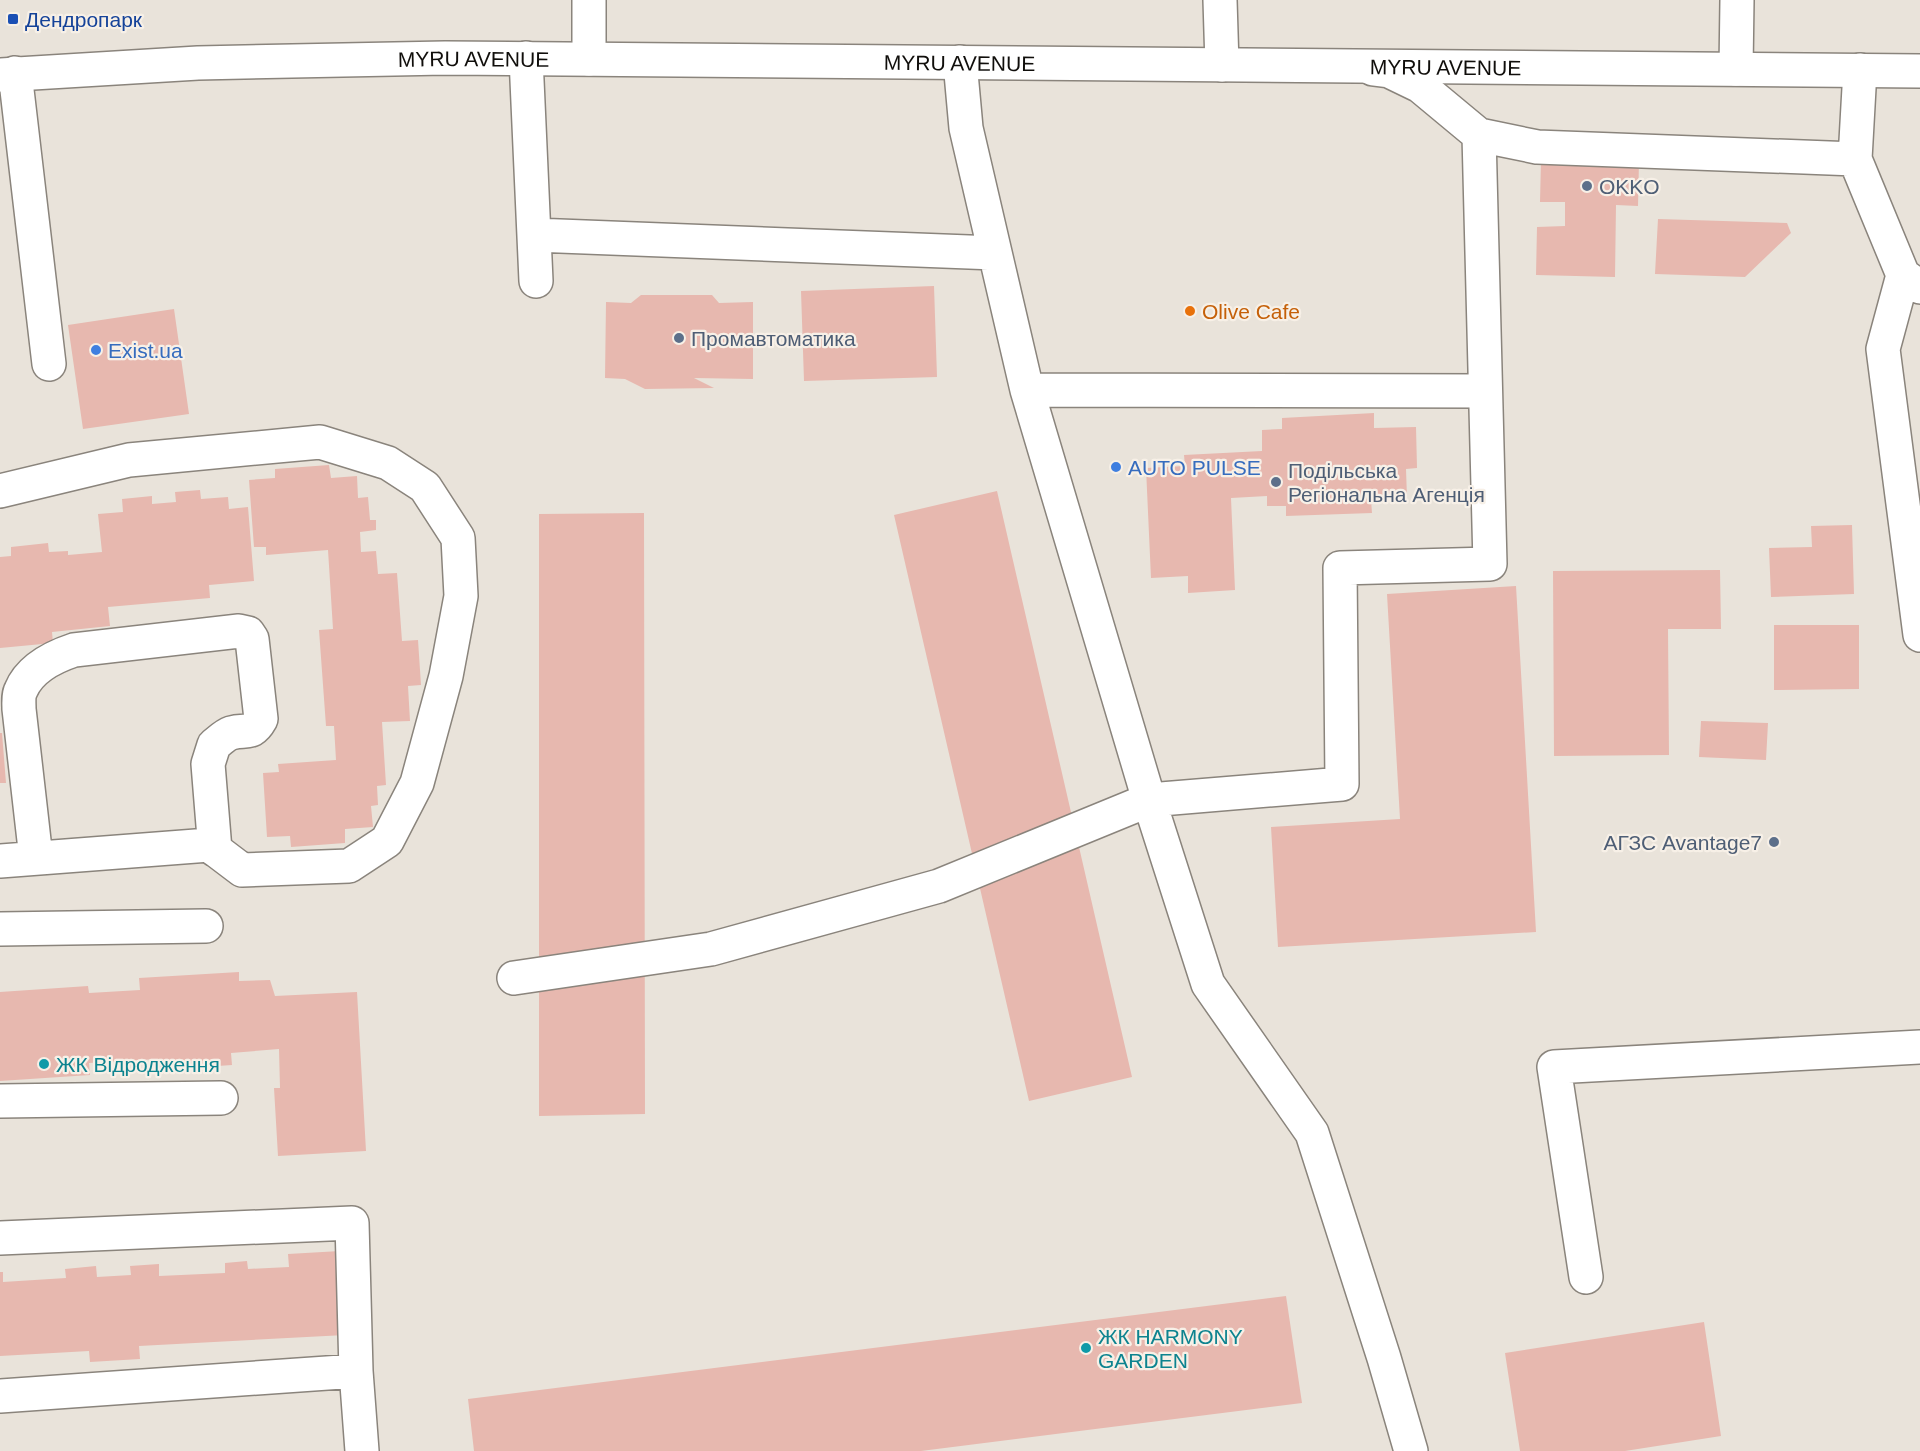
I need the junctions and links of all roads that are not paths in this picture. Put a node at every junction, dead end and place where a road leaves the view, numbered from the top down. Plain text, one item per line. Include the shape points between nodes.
1 (589, 0) edge
2 (1220, 0) edge
3 (1737, 0) edge
4 (526, 58) junction
5 (589, 59) junction
6 (960, 62) junction
7 (1222, 65) junction
8 (1349, 66) junction
9 (1736, 69) junction
10 (1860, 70) junction
11 (1920, 71) edge
12 (8, 74) edge
13 (1479, 135) junction
14 (1856, 159) junction
15 (534, 235) junction
16 (995, 253) junction
17 (536, 281) dead end
18 (1911, 281) edge
19 (49, 364) dead end
20 (1027, 390) junction
21 (1484, 391) junction
22 (0, 491) edge
23 (1920, 635) edge
24 (1149, 800) junction
25 (215, 850) junction
26 (36, 858) junction
27 (0, 861) edge
28 (207, 926) dead end
29 (0, 929) edge
30 (514, 978) dead end
31 (1920, 1047) edge
32 (220, 1098) dead end
33 (0, 1101) edge
34 (0, 1238) edge
35 (1586, 1277) dead end
36 (356, 1371) junction
37 (0, 1396) edge
38 (362, 1451) edge
39 (1411, 1451) edge

1 - 5 main road
2 - 7 main road
3 - 9 main road
4 - 5 main road, MYRU AVENUE
4 - 12 main road, MYRU AVENUE via 198,63
4 - 15 main road
5 - 6 main road, MYRU AVENUE
6 - 7 main road, MYRU AVENUE
6 - 16 main road via 966,128
7 - 8 main road, MYRU AVENUE
8 - 9 main road, MYRU AVENUE
8 - 13 main road via 1389,71 1420,86
9 - 10 main road, MYRU AVENUE
10 - 11 main road, MYRU AVENUE
10 - 14 main road
12 - 19 main road
13 - 14 main road via 1537,147
13 - 21 main road
14 - 18 main road
15 - 16 main road
15 - 17 main road
16 - 20 main road
18 - 23 main road via 1883,349
20 - 21 main road
20 - 24 main road
21 - 24 main road via 1490,564 1340,568 1342,784
22 - 25 main road via 129,460 320,442 388,463 425,487 458,538 462,596 446,676 417,783 387,841 349,866 242,870
24 - 30 main road via 939,886 711,949
24 - 39 main road via 1208,984 1312,1133
25 - 26 main road via 209,845
25 - 26 main road via 208,764 214,745 232,733 256,728 261,719 252,639 248,633 239,631 74,650 52,658 32,673 20,691 19,709
26 - 27 main road
28 - 29 main road
31 - 35 main road via 1554,1067
32 - 33 main road
34 - 36 main road via 352,1223
36 - 37 main road
36 - 38 main road

